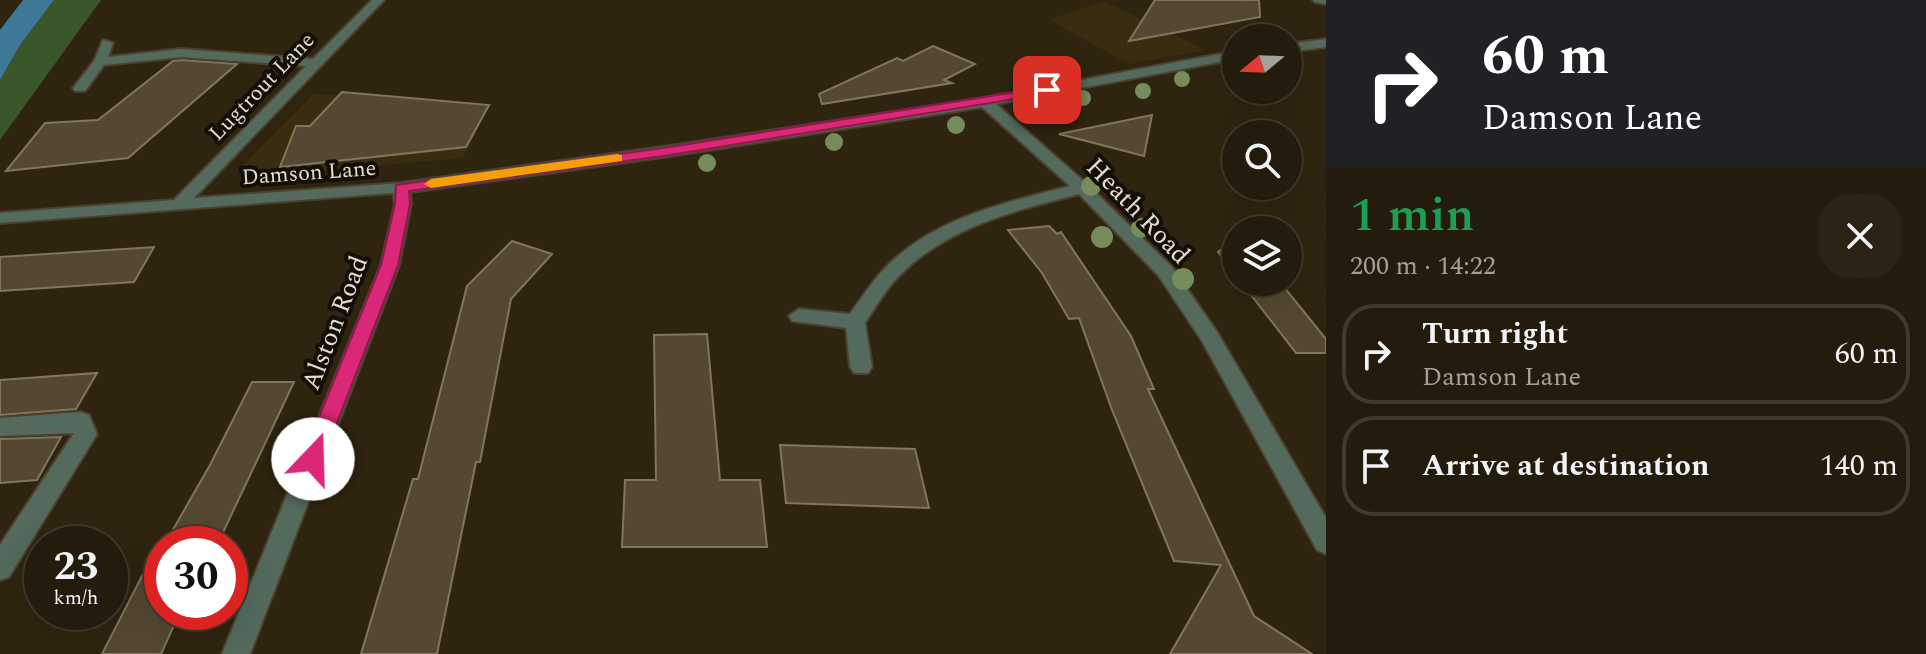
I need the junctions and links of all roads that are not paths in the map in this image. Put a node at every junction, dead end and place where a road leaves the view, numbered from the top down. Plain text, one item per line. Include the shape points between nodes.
1 (378, 0) edge
2 (1319, 0) edge
3 (1326, 1) edge
4 (107, 43) dead end
5 (1326, 43) edge
6 (1302, 46) edge
7 (1222, 58) edge
8 (100, 62) junction
9 (316, 63) junction
10 (80, 88) dead end
11 (985, 102) junction
12 (401, 188) junction
13 (1082, 188) junction
14 (178, 205) junction
15 (0, 218) edge
16 (799, 316) dead end
17 (855, 322) junction
18 (861, 367) dead end
19 (0, 427) edge
20 (1326, 542) edge
21 (0, 568) edge
22 (236, 654) edge

1 - 9 street, Lugtrout Lane
2 - 3 street
4 - 8 street
5 - 6 street
7 - 11 street, Damson Lane
8 - 9 street via 181,53
8 - 10 street
9 - 14 street, Lugtrout Lane
11 - 12 street, Damson Lane
11 - 13 street, Heath Road
12 - 14 street, Damson Lane
12 - 22 street, Alston Road via 403,204 390,265
13 - 17 street via 954,227 892,272
13 - 20 street, Heath Road via 1172,282 1210,337
14 - 15 street, Damson Lane
16 - 17 street
17 - 18 street
19 - 21 street via 81,421 86,434

